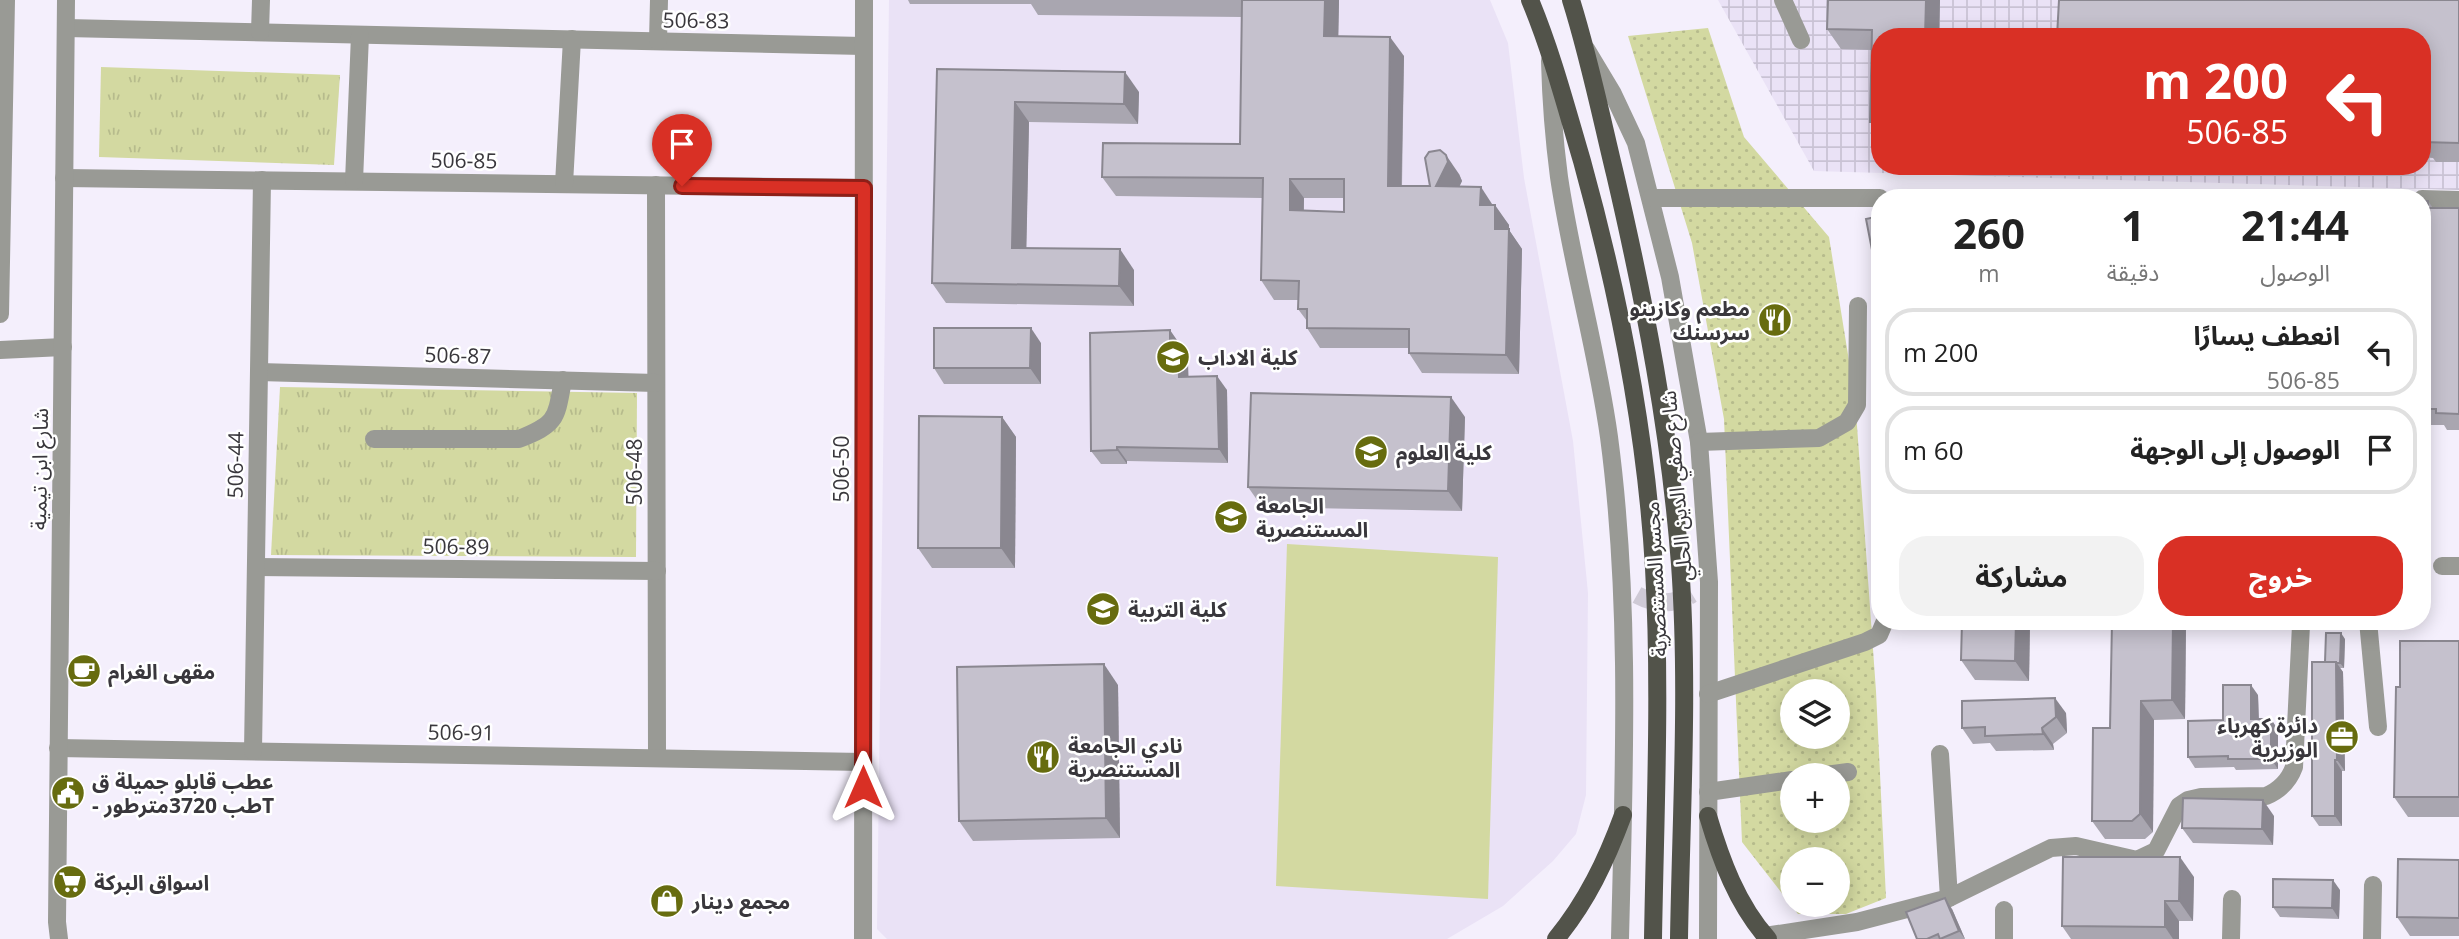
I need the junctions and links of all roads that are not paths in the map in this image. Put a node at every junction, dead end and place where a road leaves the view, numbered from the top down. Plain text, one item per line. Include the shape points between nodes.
1 (6, 0) edge
2 (66, 0) edge
3 (261, 0) edge
4 (659, 0) edge
5 (864, 0) edge
6 (1530, 0) edge
7 (1571, 0) edge
8 (1783, 0) edge
9 (66, 28) junction
10 (260, 32) junction
11 (2, 35) edge
12 (360, 35) junction
13 (572, 39) junction
14 (1801, 40) dead end
15 (658, 41) junction
16 (863, 46) junction
17 (1549, 47) junction
18 (1586, 48) junction
19 (64, 178) junction
20 (262, 180) junction
21 (354, 181) junction
22 (564, 184) junction
23 (1, 185) edge
24 (656, 185) junction
25 (864, 188) junction
26 (1651, 198) junction
27 (1871, 198) edge
28 (2431, 200) edge
29 (2459, 200) edge
30 (1626, 221) joint
31 (1858, 306) dead end
32 (0, 314) edge
33 (63, 347) junction
34 (0, 349) edge
35 (259, 372) junction
36 (563, 380) junction
37 (656, 383) junction
38 (374, 439) dead end
39 (1699, 442) junction
40 (256, 567) junction
41 (657, 571) junction
42 (1708, 572) junction
43 (1621, 577) junction
44 (1692, 594) tunnel mouth
45 (1637, 595) tunnel mouth
46 (1881, 630) edge
47 (2301, 630) edge
48 (2371, 630) edge
49 (1708, 694) junction
50 (2378, 727) dead end
51 (58, 748) junction
52 (253, 751) junction
53 (1940, 754) dead end
54 (657, 758) junction
55 (863, 762) junction
56 (1780, 782) edge
57 (1708, 792) junction
58 (1623, 815) junction
59 (1708, 816) junction
60 (2373, 885) dead end
61 (1949, 898) junction
62 (2232, 899) dead end
63 (2004, 910) dead end
64 (1767, 938) edge
65 (59, 939) edge
66 (863, 939) edge
67 (1556, 939) edge
68 (1620, 939) edge
69 (1653, 939) edge
70 (1679, 939) edge
71 (1708, 939) edge
72 (2004, 939) edge
73 (2231, 939) edge
74 (2372, 939) edge

1 - 11 street
2 - 9 street, شارع ابن تيمية
3 - 10 street
4 - 15 street
5 - 16 street, 506-50
6 - 17 main road
7 - 18 main road, شارع صفي الدين الحلي
8 - 14 street
9 - 10 street, 506-83
9 - 19 street, شارع ابن تيمية
10 - 12 street, 506-83
11 - 23 street
12 - 13 street, 506-83
12 - 21 street
13 - 15 street, 506-83
13 - 22 street
15 - 16 street, 506-83
16 - 25 street, 506-50
17 - 43 street via 1560,179 1609,437
17 - 69 main road, مجسر المستنصرية via 1601,230 1639,420 1651,530 1657,664
18 - 26 street, شارع صفي الدين الحلي via 1636,143
18 - 30 main road, شارع صفي الدين الحلي
19 - 20 street, 506-85
19 - 33 street, شارع ابن تيمية
20 - 21 street, 506-85
20 - 35 street, 506-44
21 - 22 street, 506-85
22 - 24 street, 506-85
23 - 32 street
24 - 25 street, 506-85
24 - 37 street, 506-48
25 - 55 street, 506-50
26 - 27 street
26 - 39 street, شارع صفي الدين الحلي
28 - 29 street
30 - 70 main road, مجسر المستنصرية via 1657,378 1680,566
31 - 39 street via 1857,405 1847,422 1819,438
33 - 34 street
33 - 51 street, شارع ابن تيمية
35 - 36 street, 506-87
35 - 40 street, 506-44
36 - 37 street, 506-87
36 - 38 street via 556,416 538,432 519,439
37 - 41 street, 506-48
39 - 42 street, شارع صفي الدين الحلي
40 - 41 street, 506-89
40 - 52 street, 506-44
41 - 54 street, 506-48
42 - 44 street
42 - 49 street, شارع صفي الدين الحلي
43 - 45 street
43 - 58 street
46 - 49 street via 1872,639
47 - 61 street via 2294,767 2282,786 2266,796 2188,800 2179,806 2156,851 2137,860 2076,846 2051,848
48 - 50 street
49 - 57 street, شارع صفي الدين الحلي
51 - 52 street, 506-91
51 - 65 street, شارع ابن تيمية
52 - 54 street, 506-91
53 - 61 street
54 - 55 street, 506-91
55 - 66 street, 506-50
56 - 57 street
57 - 59 street, شارع صفي الدين الحلي
58 - 67 main road via 1604,866
58 - 68 street
59 - 64 main road via 1723,867
59 - 71 street, شارع صفي الدين الحلي
60 - 74 street
61 - 64 street via 1857,922
62 - 73 street
63 - 72 street

